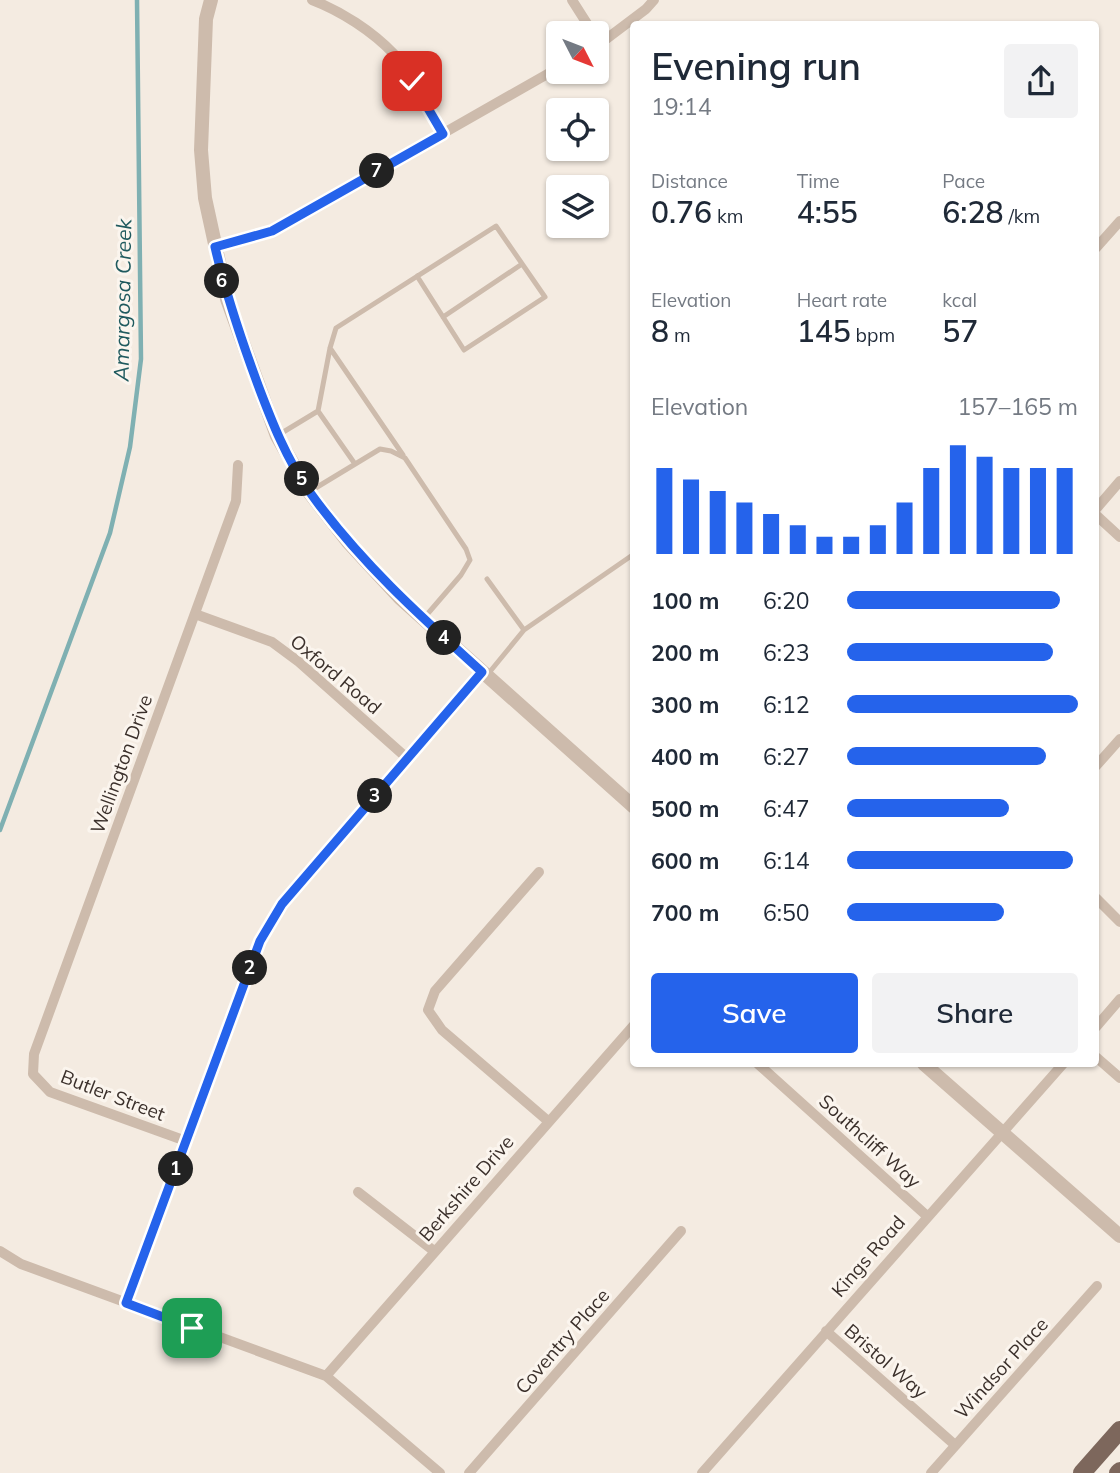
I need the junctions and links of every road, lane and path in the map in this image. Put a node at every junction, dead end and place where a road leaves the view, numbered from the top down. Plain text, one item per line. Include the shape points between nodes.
1 (211, 0) edge
2 (312, 0) edge
3 (572, 0) edge
4 (654, 0) edge
5 (585, 21) edge
6 (609, 35) edge
7 (546, 75) edge
8 (443, 134) junction
9 (1120, 220) edge
10 (1099, 244) edge
11 (215, 247) junction
12 (522, 264) junction
13 (417, 276) junction
14 (443, 317) junction
15 (330, 348) junction
16 (318, 411) junction
17 (277, 436) junction
18 (405, 458) junction
19 (355, 464) junction
20 (238, 465) dead end
21 (1120, 481) edge
22 (308, 490) junction
23 (1099, 506) edge
24 (1099, 517) edge
25 (1120, 537) edge
26 (630, 558) edge
27 (487, 579) dead end
28 (195, 614) junction
29 (423, 619) junction
30 (524, 630) junction
31 (484, 674) junction
32 (1120, 739) edge
33 (408, 759) junction
34 (1099, 763) edge
35 (630, 803) edge
36 (540, 872) dead end
37 (1099, 901) edge
38 (1120, 922) edge
39 (1120, 999) edge
40 (1099, 1024) edge
41 (630, 1029) edge
42 (1099, 1060) edge
43 (761, 1067) edge
44 (927, 1067) edge
45 (1060, 1067) edge
46 (33, 1074) joint
47 (1120, 1078) edge
48 (548, 1121) junction
49 (1000, 1132) junction
50 (186, 1141) junction
51 (358, 1192) dead end
52 (927, 1216) junction
53 (681, 1231) dead end
54 (1120, 1236) edge
55 (0, 1251) edge
56 (434, 1251) junction
57 (1097, 1286) dead end
58 (126, 1303) junction
59 (826, 1331) junction
60 (326, 1376) junction
61 (1120, 1430) edge
62 (956, 1445) junction
63 (440, 1473) edge
64 (469, 1473) edge
65 (702, 1473) edge
66 (931, 1473) edge
67 (1082, 1473) edge

1 - 11 street via 201,150
2 - 8 street via 335,10 394,54
3 - 5 street
4 - 6 street
7 - 8 street
8 - 11 street via 272,231
9 - 10 street
11 - 17 street via 226,299
12 - 13 lane via 496,226
12 - 14 lane
12 - 14 lane via 545,297 464,350
13 - 14 lane
13 - 15 lane via 336,328
15 - 16 lane
15 - 18 lane
16 - 17 lane
16 - 19 lane
17 - 22 street
18 - 19 lane via 380,449
18 - 29 lane via 470,560
19 - 22 lane
20 - 28 street, Wellington Drive via 236,501
21 - 23 street
22 - 29 street via 348,542
24 - 25 street
26 - 30 lane
27 - 30 lane
28 - 33 street, Oxford Road via 272,642
28 - 46 street, Wellington Drive via 41,1033
29 - 31 street
30 - 31 lane
31 - 33 street
31 - 35 street
32 - 34 street
33 - 50 street via 282,904 260,941
36 - 48 street via 435,991 428,1010 442,1030
37 - 38 street
39 - 40 street
41 - 48 street, Berkshire Drive
42 - 47 street
43 - 52 street, Southcliff Way
44 - 49 street
45 - 49 street, Kings Road
46 - 50 street, Butler Street via 50,1092
48 - 56 street, Berkshire Drive
49 - 52 street, Kings Road
49 - 54 street
50 - 58 street
51 - 56 street
52 - 59 street, Kings Road
53 - 64 street, Coventry Place
55 - 58 street via 21,1264
56 - 60 street, Berkshire Drive
57 - 62 street, Windsor Place
58 - 60 street
59 - 62 street, Bristol Way
59 - 65 street, Kings Road
60 - 63 street
61 - 67 main road
62 - 66 street, Windsor Place

